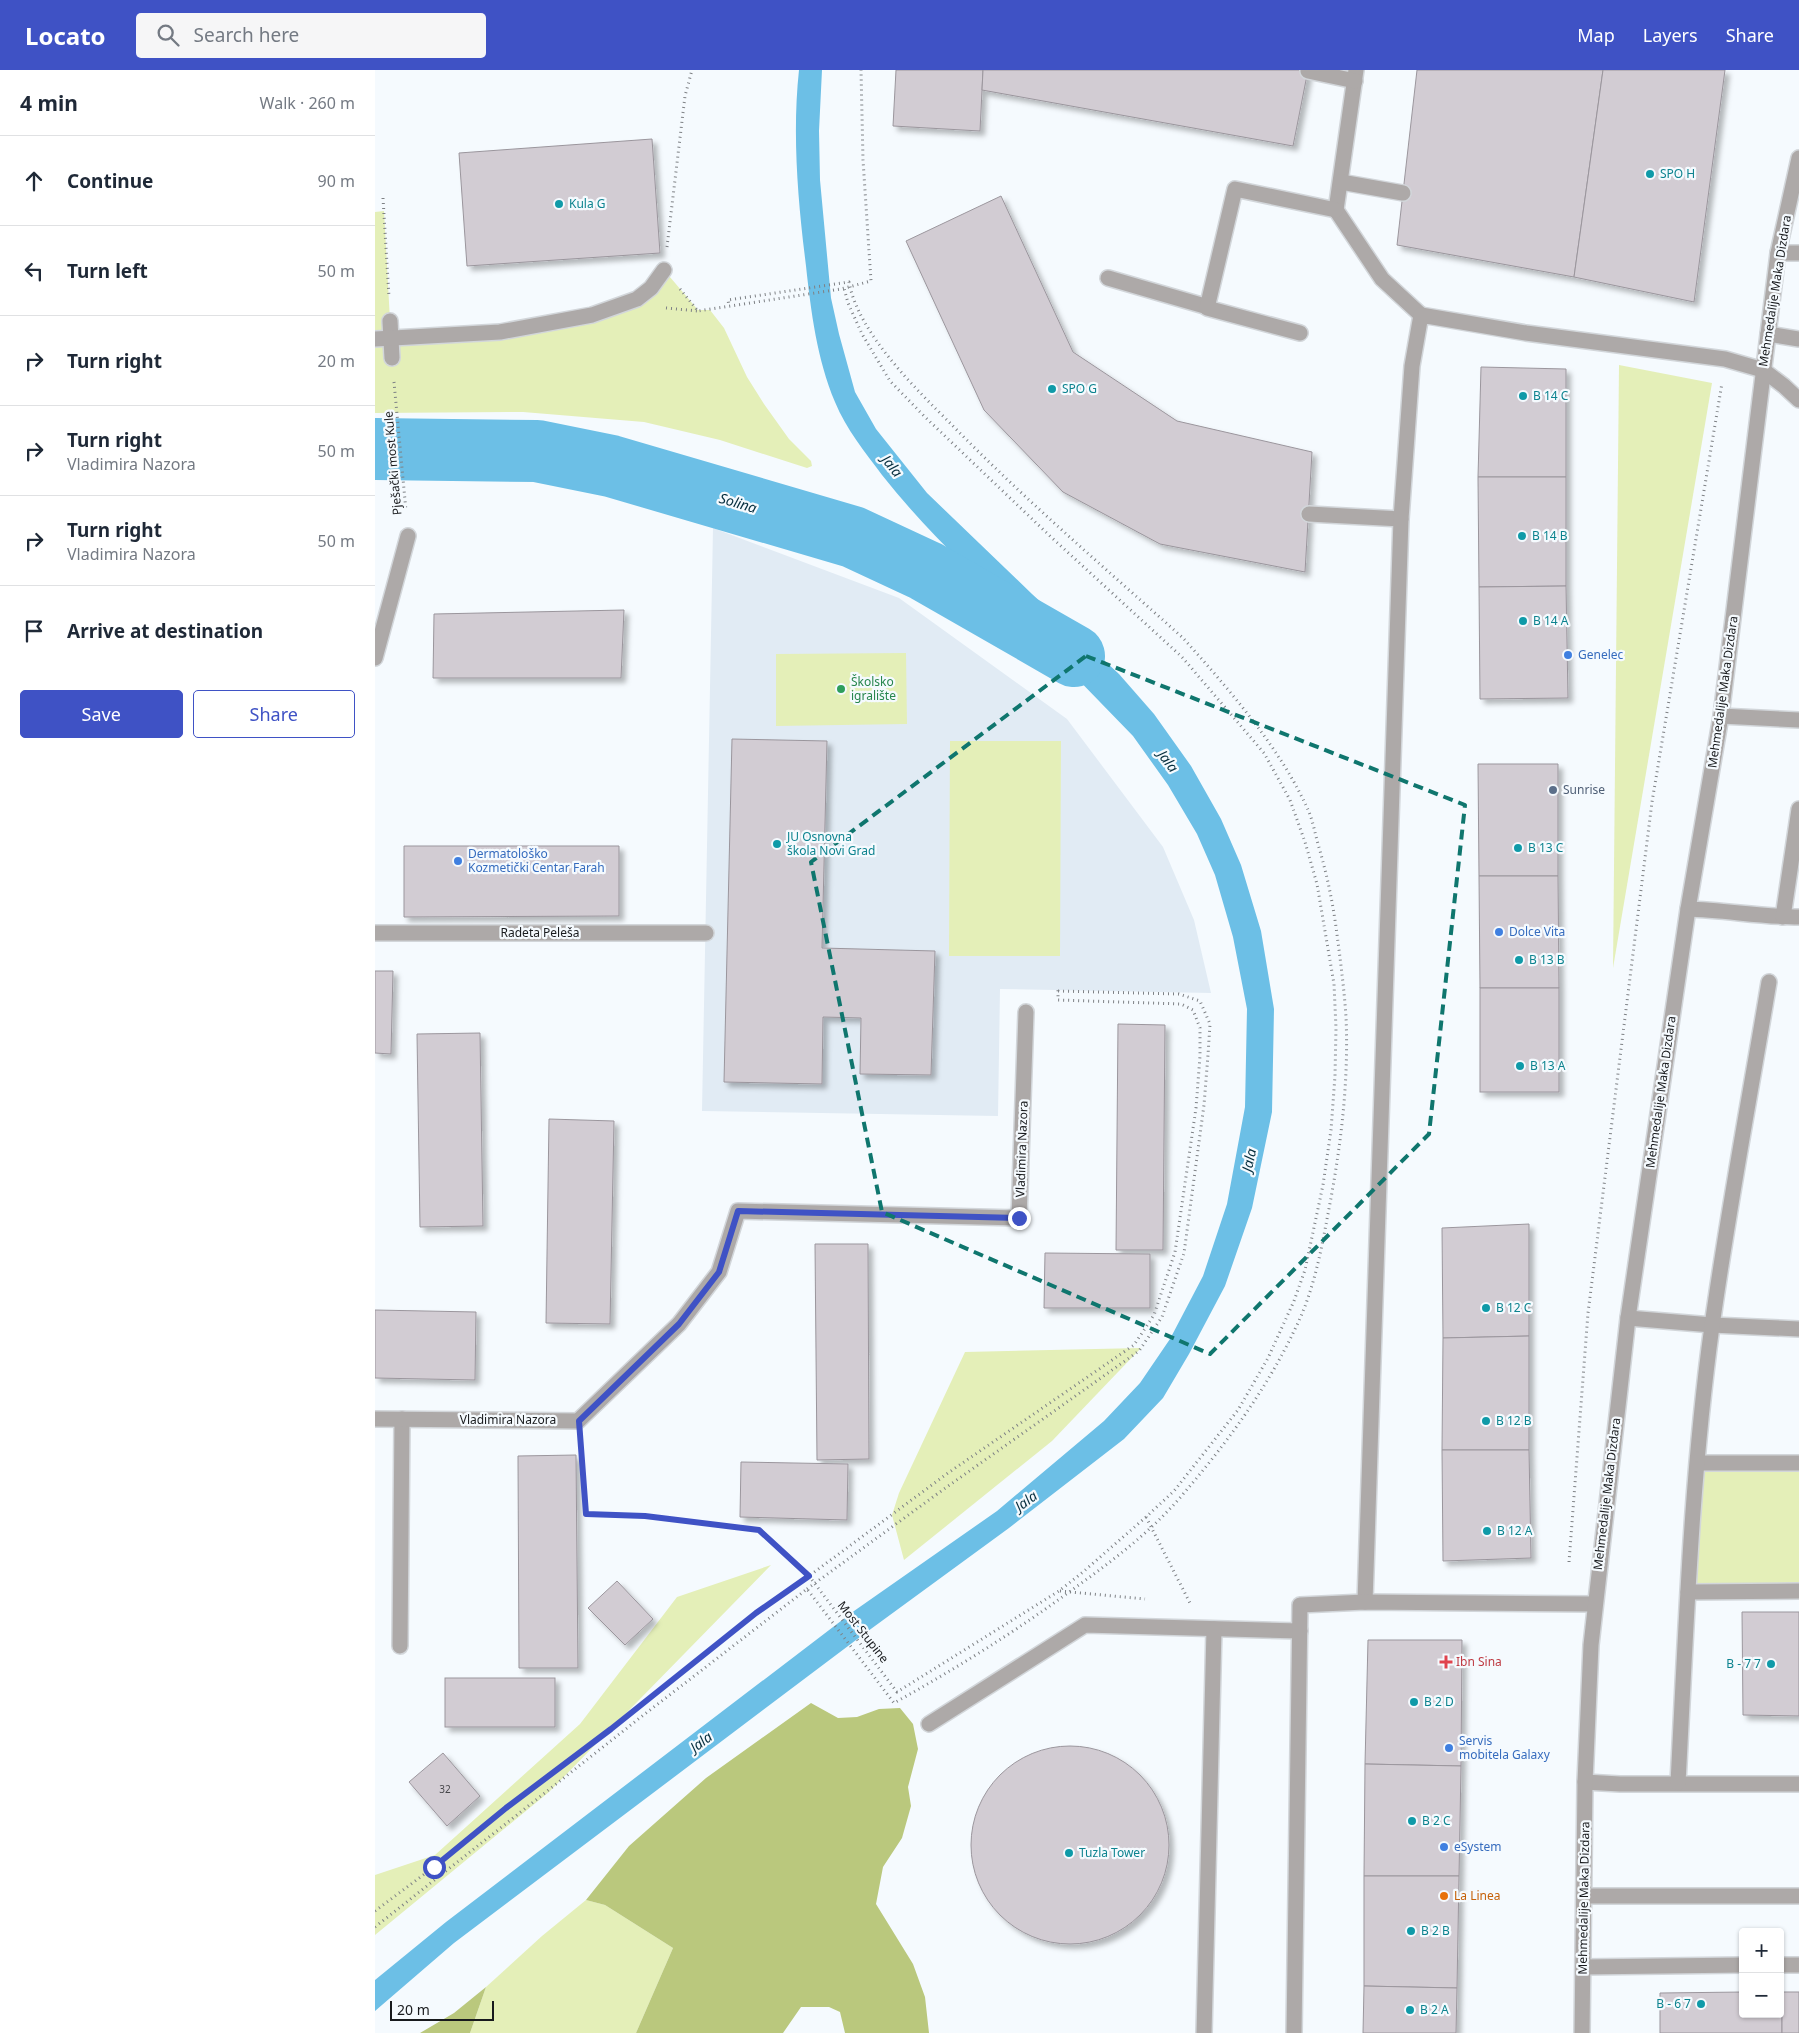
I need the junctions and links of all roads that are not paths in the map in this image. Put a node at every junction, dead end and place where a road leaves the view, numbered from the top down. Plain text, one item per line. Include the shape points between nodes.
1 (1308, 71) dead end
2 (1355, 75) edge
3 (1799, 158) edge
4 (1341, 182) junction
5 (1403, 193) dead end
6 (1336, 210) junction
7 (1779, 253) junction
8 (1799, 253) edge
9 (664, 270) road end
10 (1108, 278) dead end
11 (1207, 307) junction
12 (1421, 315) junction
13 (390, 321) road end
14 (1300, 333) dead end
15 (1768, 334) junction
16 (375, 339) edge
17 (391, 339) junction
18 (1799, 339) edge
19 (392, 358) road end
20 (1763, 370) junction
21 (1799, 400) edge
22 (1309, 514) dead end
23 (1401, 519) junction
24 (408, 536) road end
25 (375, 658) edge
26 (1721, 716) junction
27 (1799, 720) edge
28 (1799, 809) edge
29 (1688, 909) junction
30 (1783, 917) junction
31 (1799, 917) edge
32 (375, 933) edge
33 (706, 933) dead end
34 (1769, 982) dead end
35 (1026, 1012) dead end
36 (1627, 1318) junction
37 (1712, 1325) junction
38 (1799, 1329) edge
39 (401, 1419) junction
40 (375, 1420) edge
41 (1698, 1463) junction
42 (1799, 1463) edge
43 (1799, 1591) edge
44 (1688, 1592) junction
45 (1365, 1602) junction
46 (1595, 1604) junction
47 (1214, 1629) junction
48 (1300, 1631) junction
49 (400, 1646) dead end
50 (929, 1724) dead end
51 (1585, 1782) junction
52 (1678, 1783) junction
53 (1799, 1784) edge
54 (1584, 1896) junction
55 (1799, 1896) edge
56 (1739, 1965) edge
57 (1784, 1965) edge
58 (1799, 1965) edge
59 (1583, 1967) junction
60 (1205, 2033) edge
61 (1294, 2033) edge
62 (1582, 2033) edge

1 - 2 street
2 - 4 street
3 - 7 street, Mehmedalije Maka Dizdara
4 - 5 street
4 - 6 street
6 - 11 street via 1235,189
6 - 12 street via 1382,279
7 - 8 street
7 - 15 street, Mehmedalije Maka Dizdara
9 - 17 street via 651,288 637,299 592,315 500,332
10 - 11 street
11 - 14 street
12 - 20 street via 1725,359
12 - 23 street via 1412,366
13 - 17 street
15 - 18 street
15 - 20 street, Mehmedalije Maka Dizdara
16 - 17 street
17 - 19 street
20 - 21 street
20 - 26 street, Mehmedalije Maka Dizdara
22 - 23 street
23 - 45 street
24 - 25 street
26 - 27 street
26 - 29 street, Mehmedalije Maka Dizdara
28 - 30 street
29 - 30 street
29 - 36 street, Mehmedalije Maka Dizdara
30 - 31 street
32 - 33 street, Radeta Peleša
34 - 37 street
35 - 39 street, Vladimira Nazora via 1019,1218 738,1211 719,1272 679,1324 579,1421
36 - 37 street
36 - 46 street, Mehmedalije Maka Dizdara
37 - 38 street
37 - 41 street
39 - 40 street, Vladimira Nazora
39 - 49 street
41 - 42 street
41 - 44 street
43 - 44 street
44 - 52 street
45 - 46 street
45 - 48 street via 1300,1605
46 - 51 street, Mehmedalije Maka Dizdara
47 - 48 street
47 - 50 street via 1085,1625
47 - 60 street
48 - 61 street
51 - 52 street
51 - 54 street, Mehmedalije Maka Dizdara
52 - 53 street
54 - 55 street
54 - 59 street, Mehmedalije Maka Dizdara
56 - 59 street
57 - 58 street
59 - 62 street, Mehmedalije Maka Dizdara

